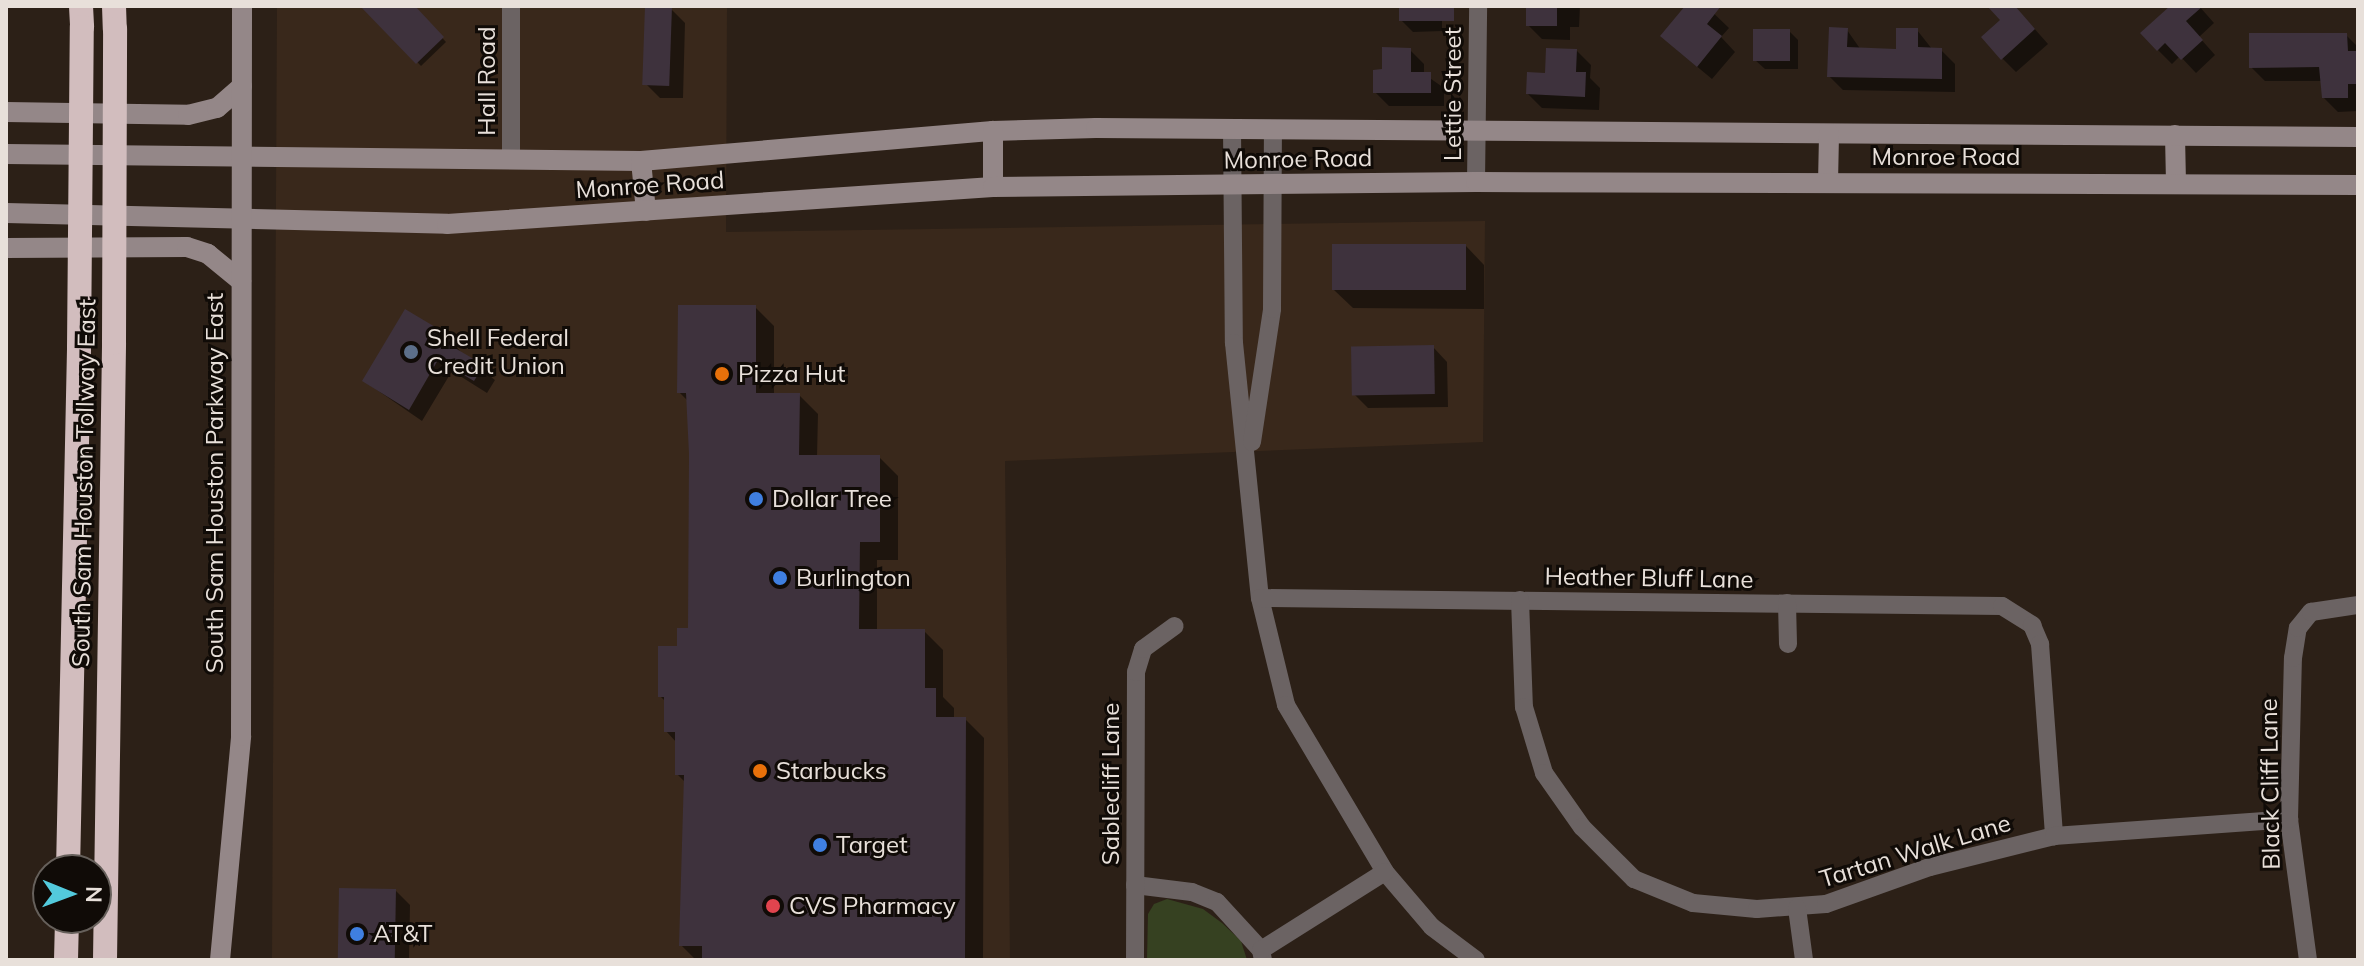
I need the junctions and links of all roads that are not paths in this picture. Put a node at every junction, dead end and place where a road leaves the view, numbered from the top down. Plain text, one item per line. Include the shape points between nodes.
1 (242, 6) edge
2 (511, 6) edge
3 (1478, 6) edge
4 (82, 16) edge
5 (115, 17) edge
6 (242, 86) junction
7 (6, 112) edge
8 (1232, 128) junction
9 (1273, 129) junction
10 (993, 131) junction
11 (1477, 133) junction
12 (1829, 134) junction
13 (2175, 135) junction
14 (2358, 137) edge
15 (6, 154) edge
16 (511, 156) junction
17 (243, 159) junction
18 (641, 161) junction
19 (1476, 182) junction
20 (1828, 183) junction
21 (2176, 184) junction
22 (2358, 185) edge
23 (1274, 186) junction
24 (993, 187) junction
25 (1232, 187) junction
26 (646, 211) junction
27 (6, 213) edge
28 (240, 219) junction
29 (6, 248) edge
30 (241, 281) junction
31 (1249, 461) junction
32 (1260, 598) junction
33 (1520, 600) junction
34 (1787, 603) junction
35 (2358, 605) edge
36 (1175, 626) dead end
37 (1788, 644) dead end
38 (2289, 819) junction
39 (2054, 836) junction
40 (68, 854) edge
41 (1385, 872) junction
42 (1135, 885) junction
43 (1797, 908) junction
44 (67, 934) edge
45 (1262, 955) edge
46 (66, 960) edge
47 (105, 960) edge
48 (220, 960) edge
49 (1135, 960) edge
50 (1476, 960) edge
51 (1804, 960) edge
52 (2308, 960) edge

1 - 6 main road, South Sam Houston Parkway East
2 - 16 street, Hall Road
3 - 11 street, Lettie Street
4 - 40 highway, South Sam Houston Tollway East, bridge
5 - 47 highway, South Sam Houston Tollway East, bridge
6 - 7 main road via 217,108 188,115
6 - 17 main road, South Sam Houston Parkway East
8 - 9 main road, Monroe Road
8 - 10 main road, Monroe Road
8 - 25 street
9 - 11 main road, Monroe Road
9 - 23 street
10 - 18 main road, Monroe Road
10 - 24 main road
11 - 12 main road, Monroe Road
11 - 19 street, Lettie Street
12 - 13 main road, Monroe Road
12 - 20 main road
13 - 14 main road, Monroe Road
13 - 21 main road
15 - 17 main road, Monroe Road
16 - 17 main road, Monroe Road
16 - 18 main road, Monroe Road
17 - 28 main road, South Sam Houston Parkway East
18 - 26 main road
19 - 20 main road, Monroe Road
19 - 23 main road, Monroe Road
20 - 21 main road, Monroe Road
21 - 22 main road, Monroe Road
23 - 25 main road, Monroe Road
23 - 31 street via 1267,364
24 - 25 main road, Monroe Road
24 - 26 main road, Monroe Road
25 - 31 street via 1234,343
26 - 28 main road, Monroe Road via 447,224
27 - 28 main road, Monroe Road
28 - 30 main road, South Sam Houston Parkway East
29 - 30 main road via 187,247 208,254
30 - 48 main road, South Sam Houston Parkway East via 241,736
31 - 32 street
32 - 33 street, Heather Bluff Lane
32 - 41 street via 1286,705
33 - 34 street, Heather Bluff Lane
33 - 43 street, Tartan Walk Lane via 1520,662 1530,738 1544,773 1582,827 1634,879 1693,903
34 - 37 street
34 - 39 street, Heather Bluff Lane via 2002,606 2032,625 2040,644
35 - 38 street, Black Cliff Lane via 2311,612 2298,628
36 - 42 street, Sablecliff Lane via 1143,649 1136,672
38 - 39 street, Tartan Walk Lane
38 - 52 street, Black Cliff Lane
39 - 43 street, Tartan Walk Lane
41 - 45 street
41 - 50 street via 1432,927
42 - 45 street via 1192,892 1217,902
42 - 49 street, Sablecliff Lane
43 - 51 street
44 - 46 highway

